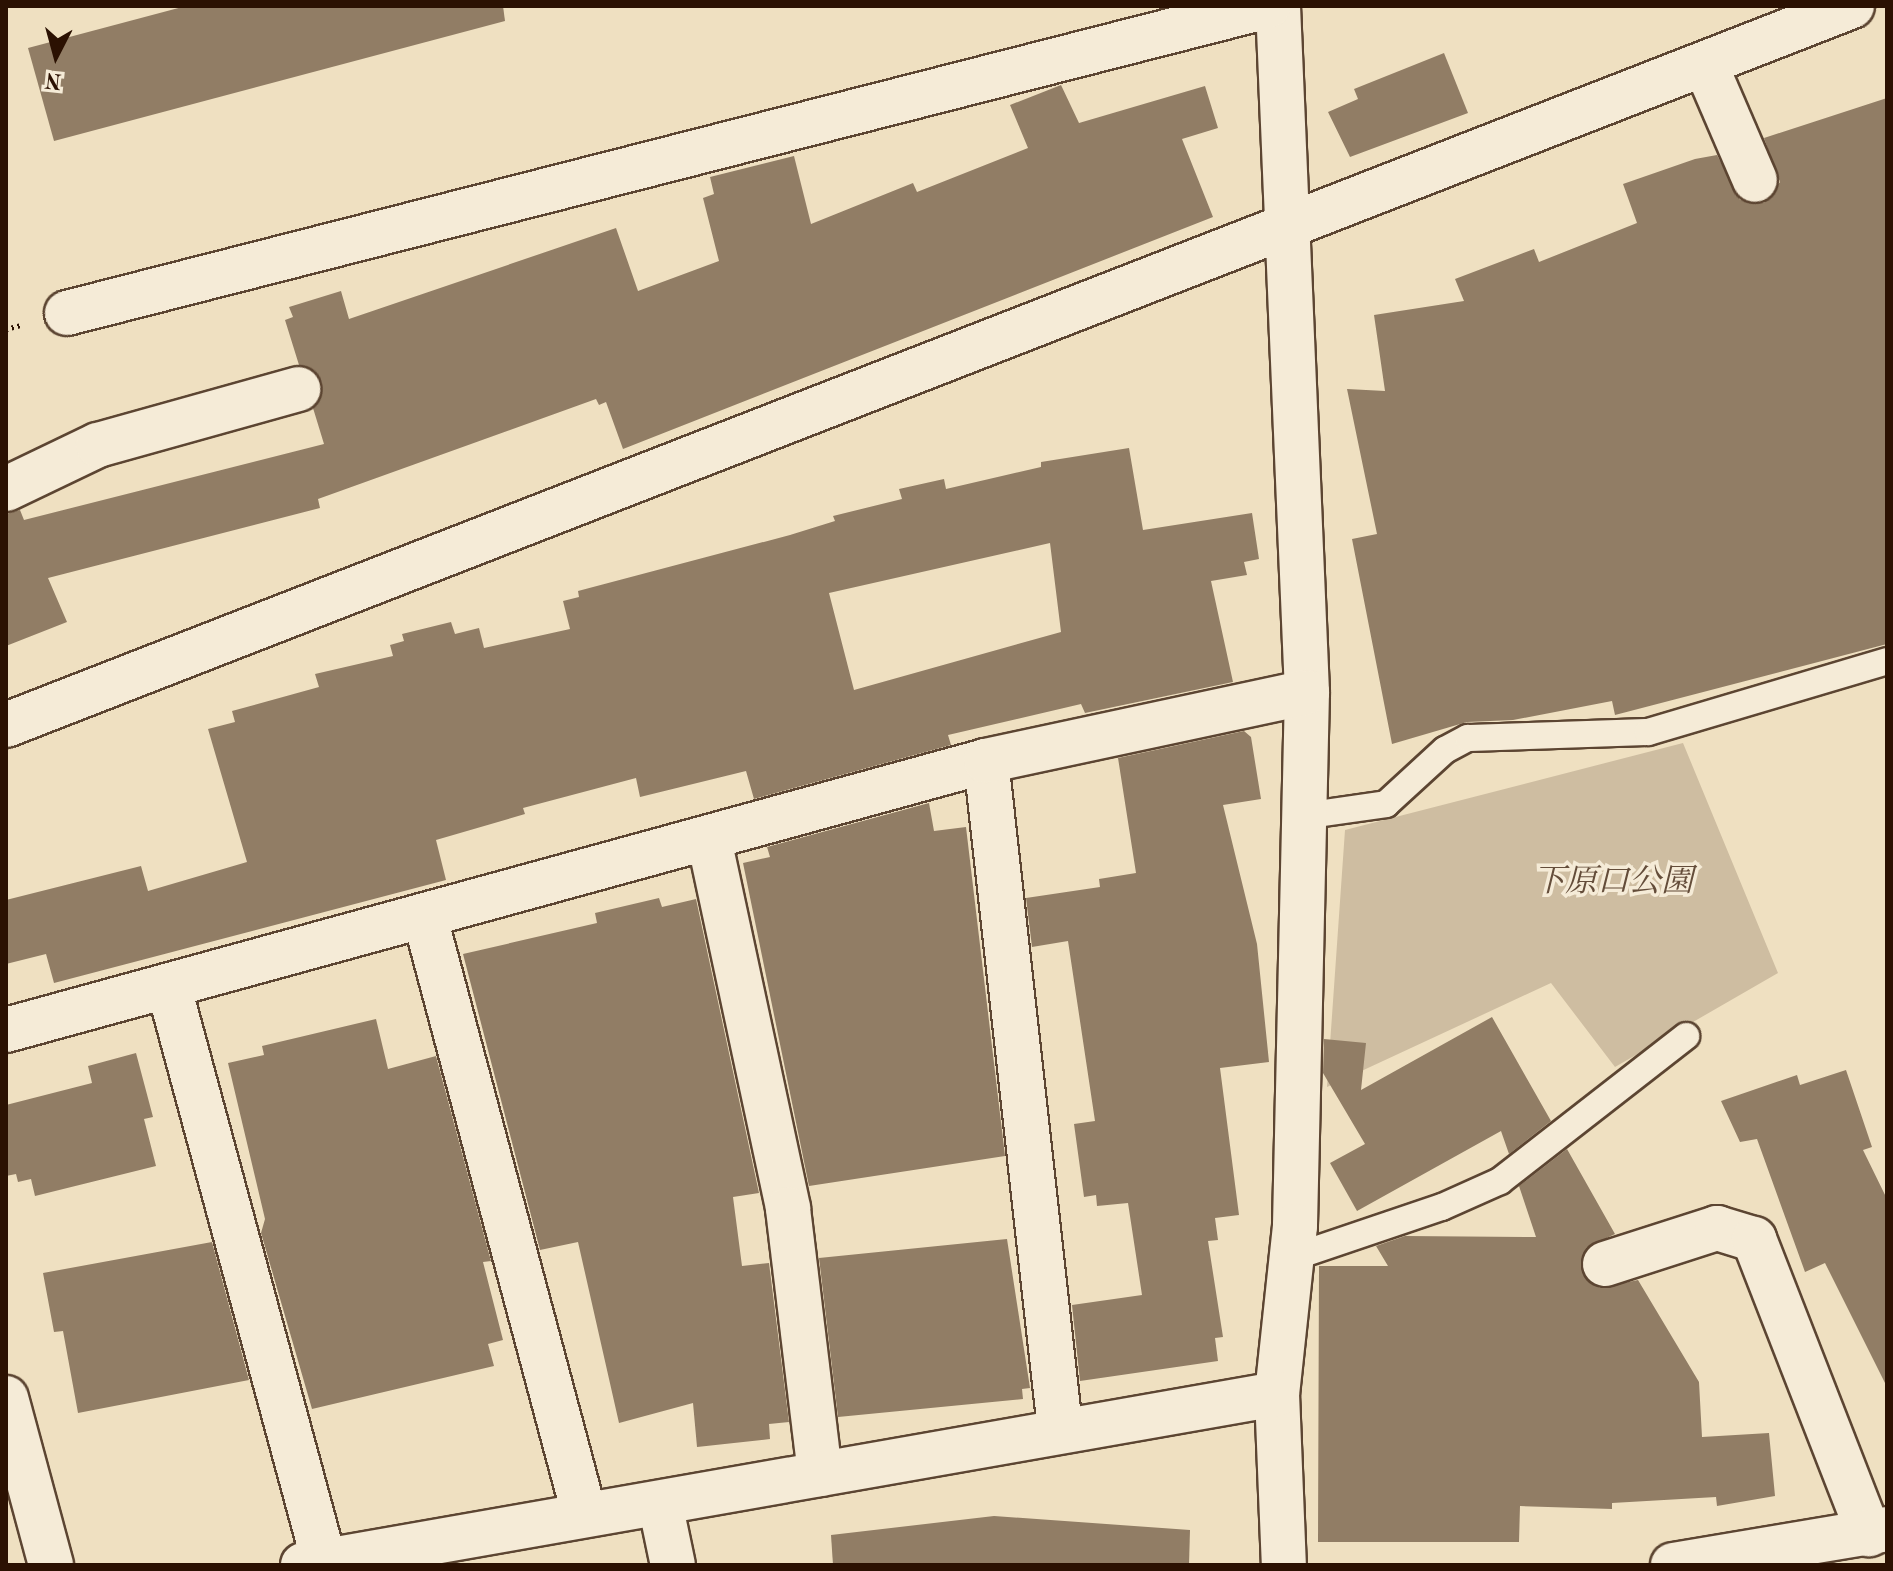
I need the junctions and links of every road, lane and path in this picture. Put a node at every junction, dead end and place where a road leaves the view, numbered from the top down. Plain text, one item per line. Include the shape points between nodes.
1 (1268, 6) edge
2 (1278, 6) edge
3 (1852, 6) edge
4 (1705, 64) junction
5 (1755, 180) dead end
6 (1288, 227) junction
7 (67, 313) dead end
8 (298, 389) dead end
9 (6, 489) edge
10 (1887, 661) edge
11 (1307, 692) junction
12 (6, 725) edge
13 (986, 761) junction
14 (1303, 816) junction
15 (709, 839) junction
16 (425, 918) junction
17 (169, 988) junction
18 (6, 1030) edge
19 (1686, 1036) dead end
20 (1291, 1258) junction
21 (1605, 1264) dead end
22 (1277, 1394) junction
23 (6, 1398) edge
24 (1060, 1428) junction
25 (820, 1474) junction
26 (660, 1503) junction
27 (584, 1513) junction
28 (1878, 1532) edge
29 (314, 1563) edge
30 (51, 1565) edge
31 (673, 1565) edge
32 (1284, 1565) edge
33 (1673, 1565) edge

1 - 7 street
2 - 6 street
3 - 4 street
4 - 5 street
4 - 6 street
6 - 11 street
6 - 12 street
8 - 9 street via 98,445
10 - 14 lane via 1648,732 1468,738 1445,750 1386,804
11 - 13 street
11 - 14 street
13 - 15 street
13 - 24 street
14 - 20 street
15 - 16 street
15 - 25 street via 788,1209
16 - 17 street
16 - 27 street
17 - 18 street
17 - 29 street
19 - 20 lane via 1500,1181 1442,1207
20 - 22 street
21 - 28 street via 1717,1228 1754,1239
22 - 24 street
22 - 32 street
23 - 30 street
24 - 25 street
25 - 26 street
26 - 27 street
26 - 31 street
27 - 29 street
28 - 33 street

